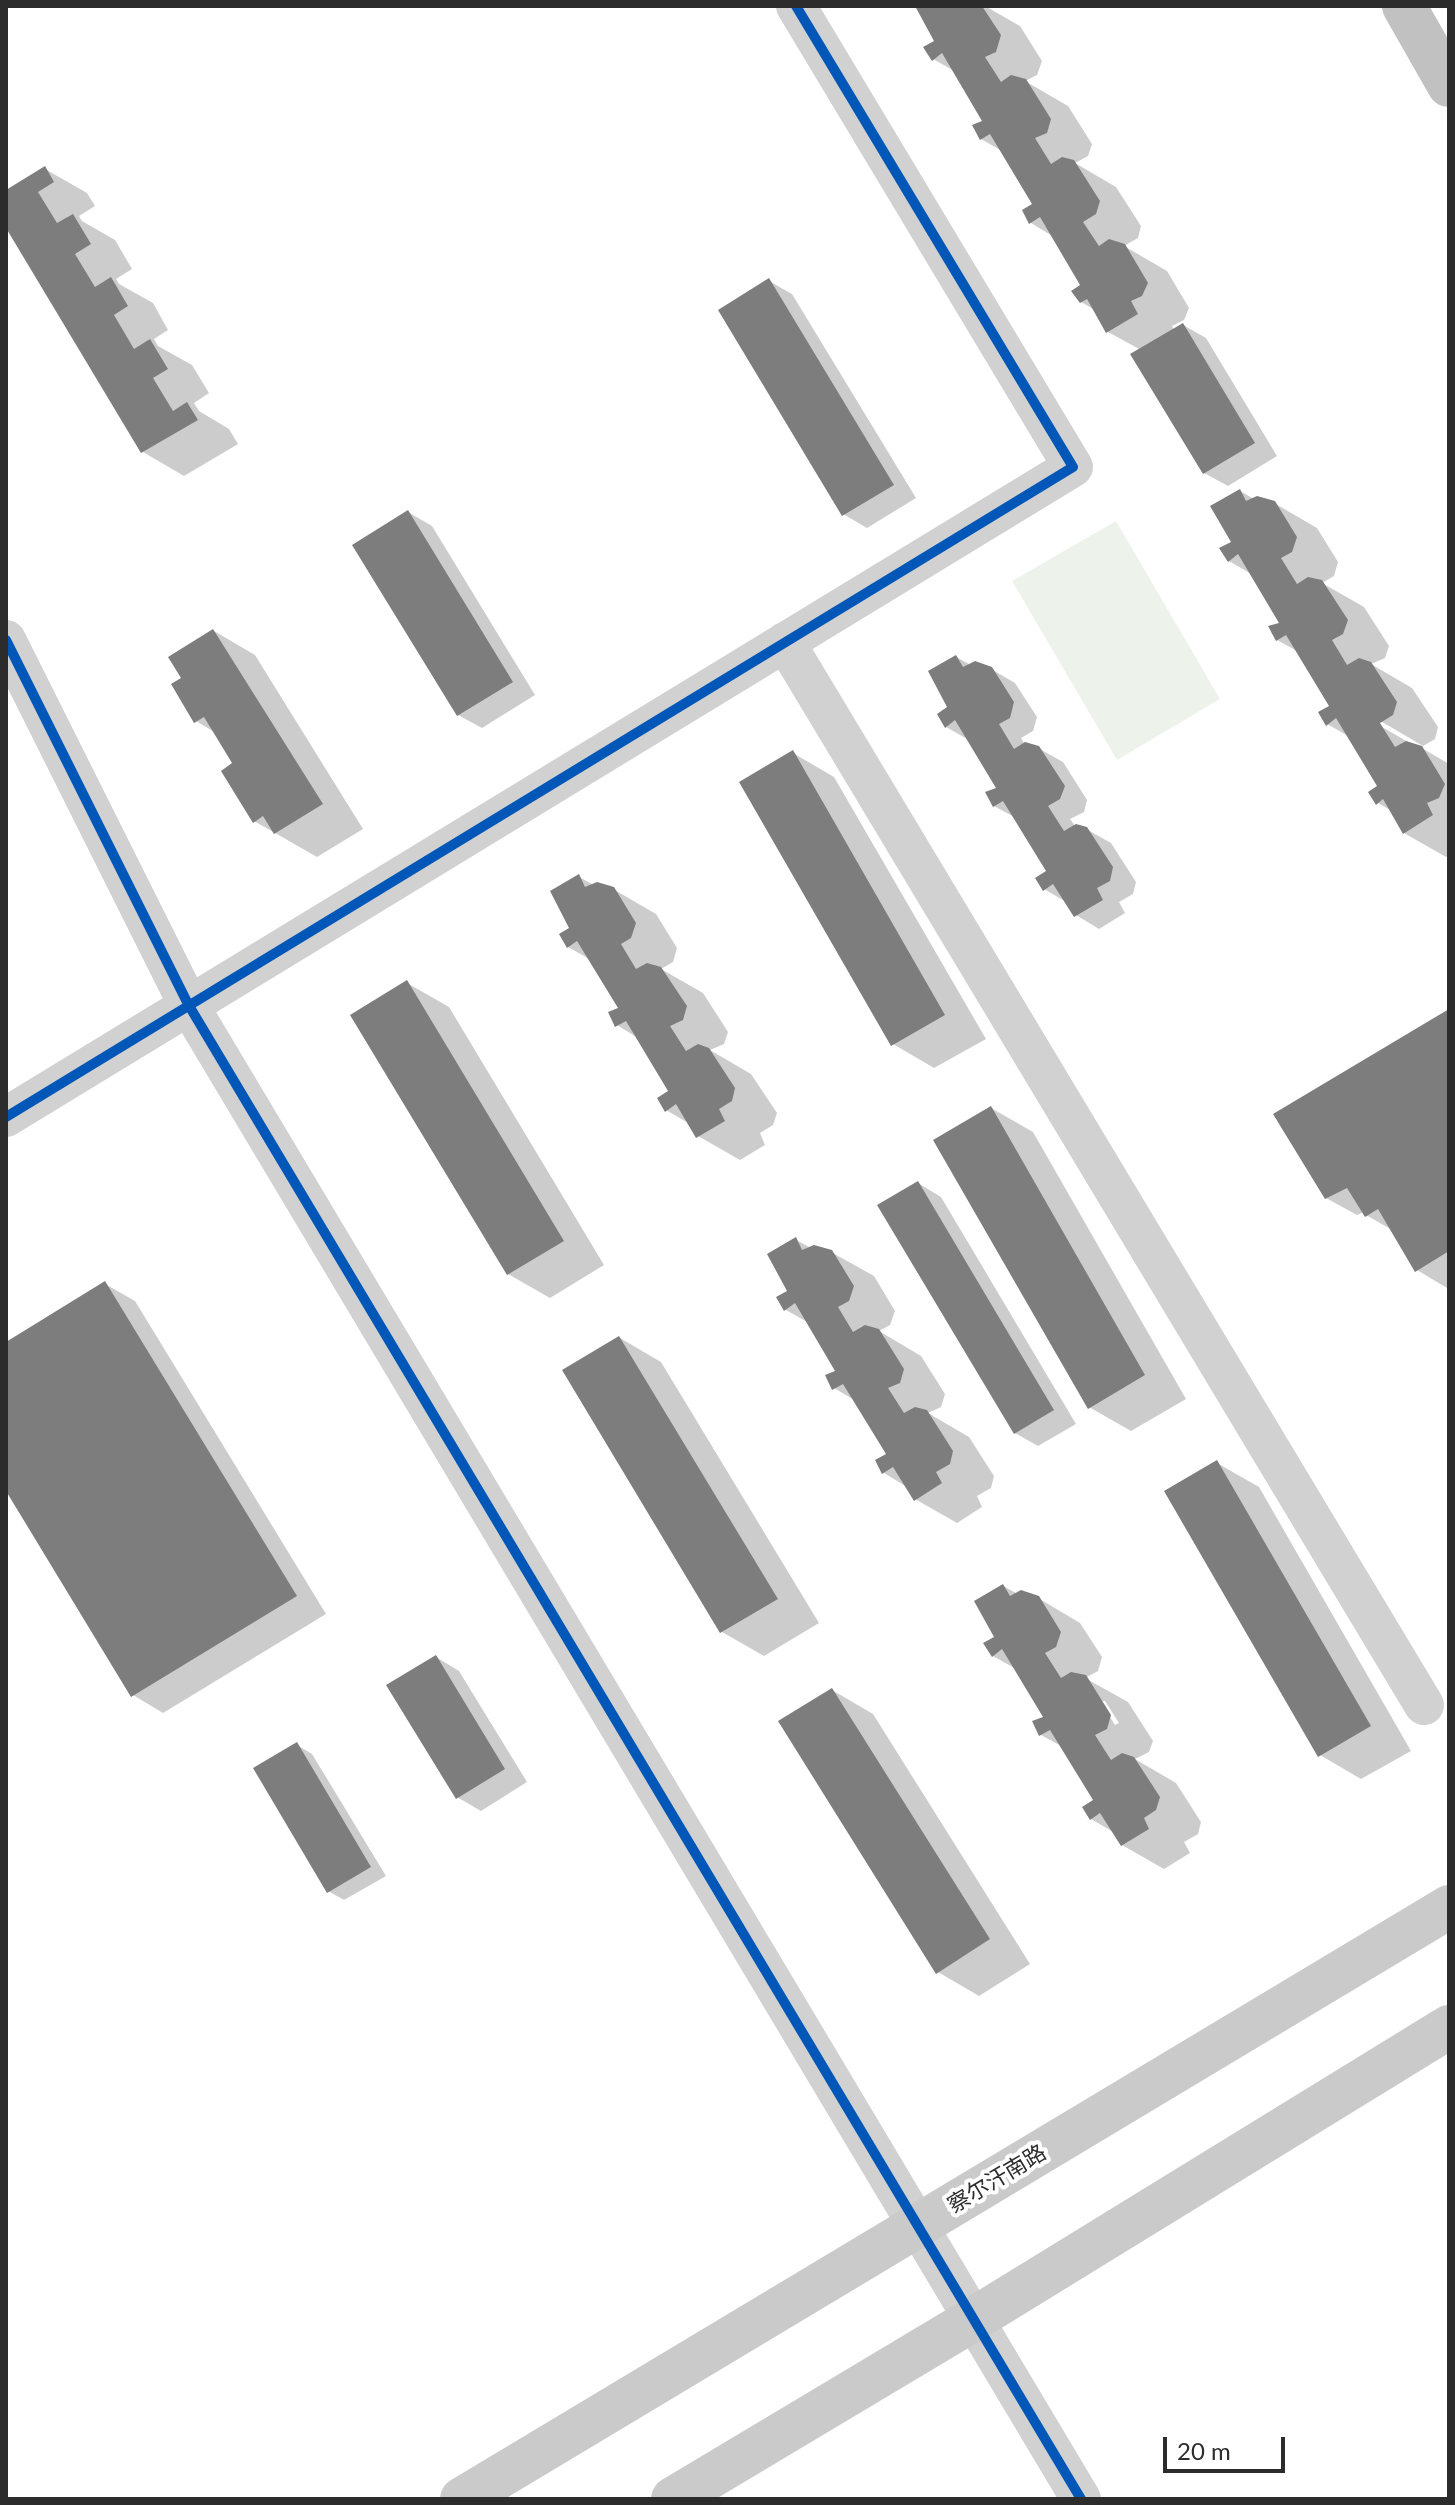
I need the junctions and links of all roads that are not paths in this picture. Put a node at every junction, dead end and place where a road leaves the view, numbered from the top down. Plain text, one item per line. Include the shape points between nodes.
1 (796, 6) edge
2 (1404, 6) edge
3 (1449, 85) edge
4 (6, 640) edge
5 (785, 642) junction
6 (188, 1004) junction
7 (6, 1117) edge
8 (1424, 1705) dead end
9 (1449, 1907) edge
10 (1449, 2027) edge
11 (918, 2226) junction
12 (974, 2319) junction
13 (462, 2499) edge
14 (673, 2499) edge
15 (1081, 2499) edge

1 - 5 street via 1073,467
2 - 3 highway
4 - 6 street
5 - 6 street
5 - 8 street
6 - 7 street
6 - 11 street
9 - 11 main road, 察尔汗南路
10 - 12 main road
11 - 12 street
11 - 13 main road, 察尔汗南路
12 - 14 main road
12 - 15 street

